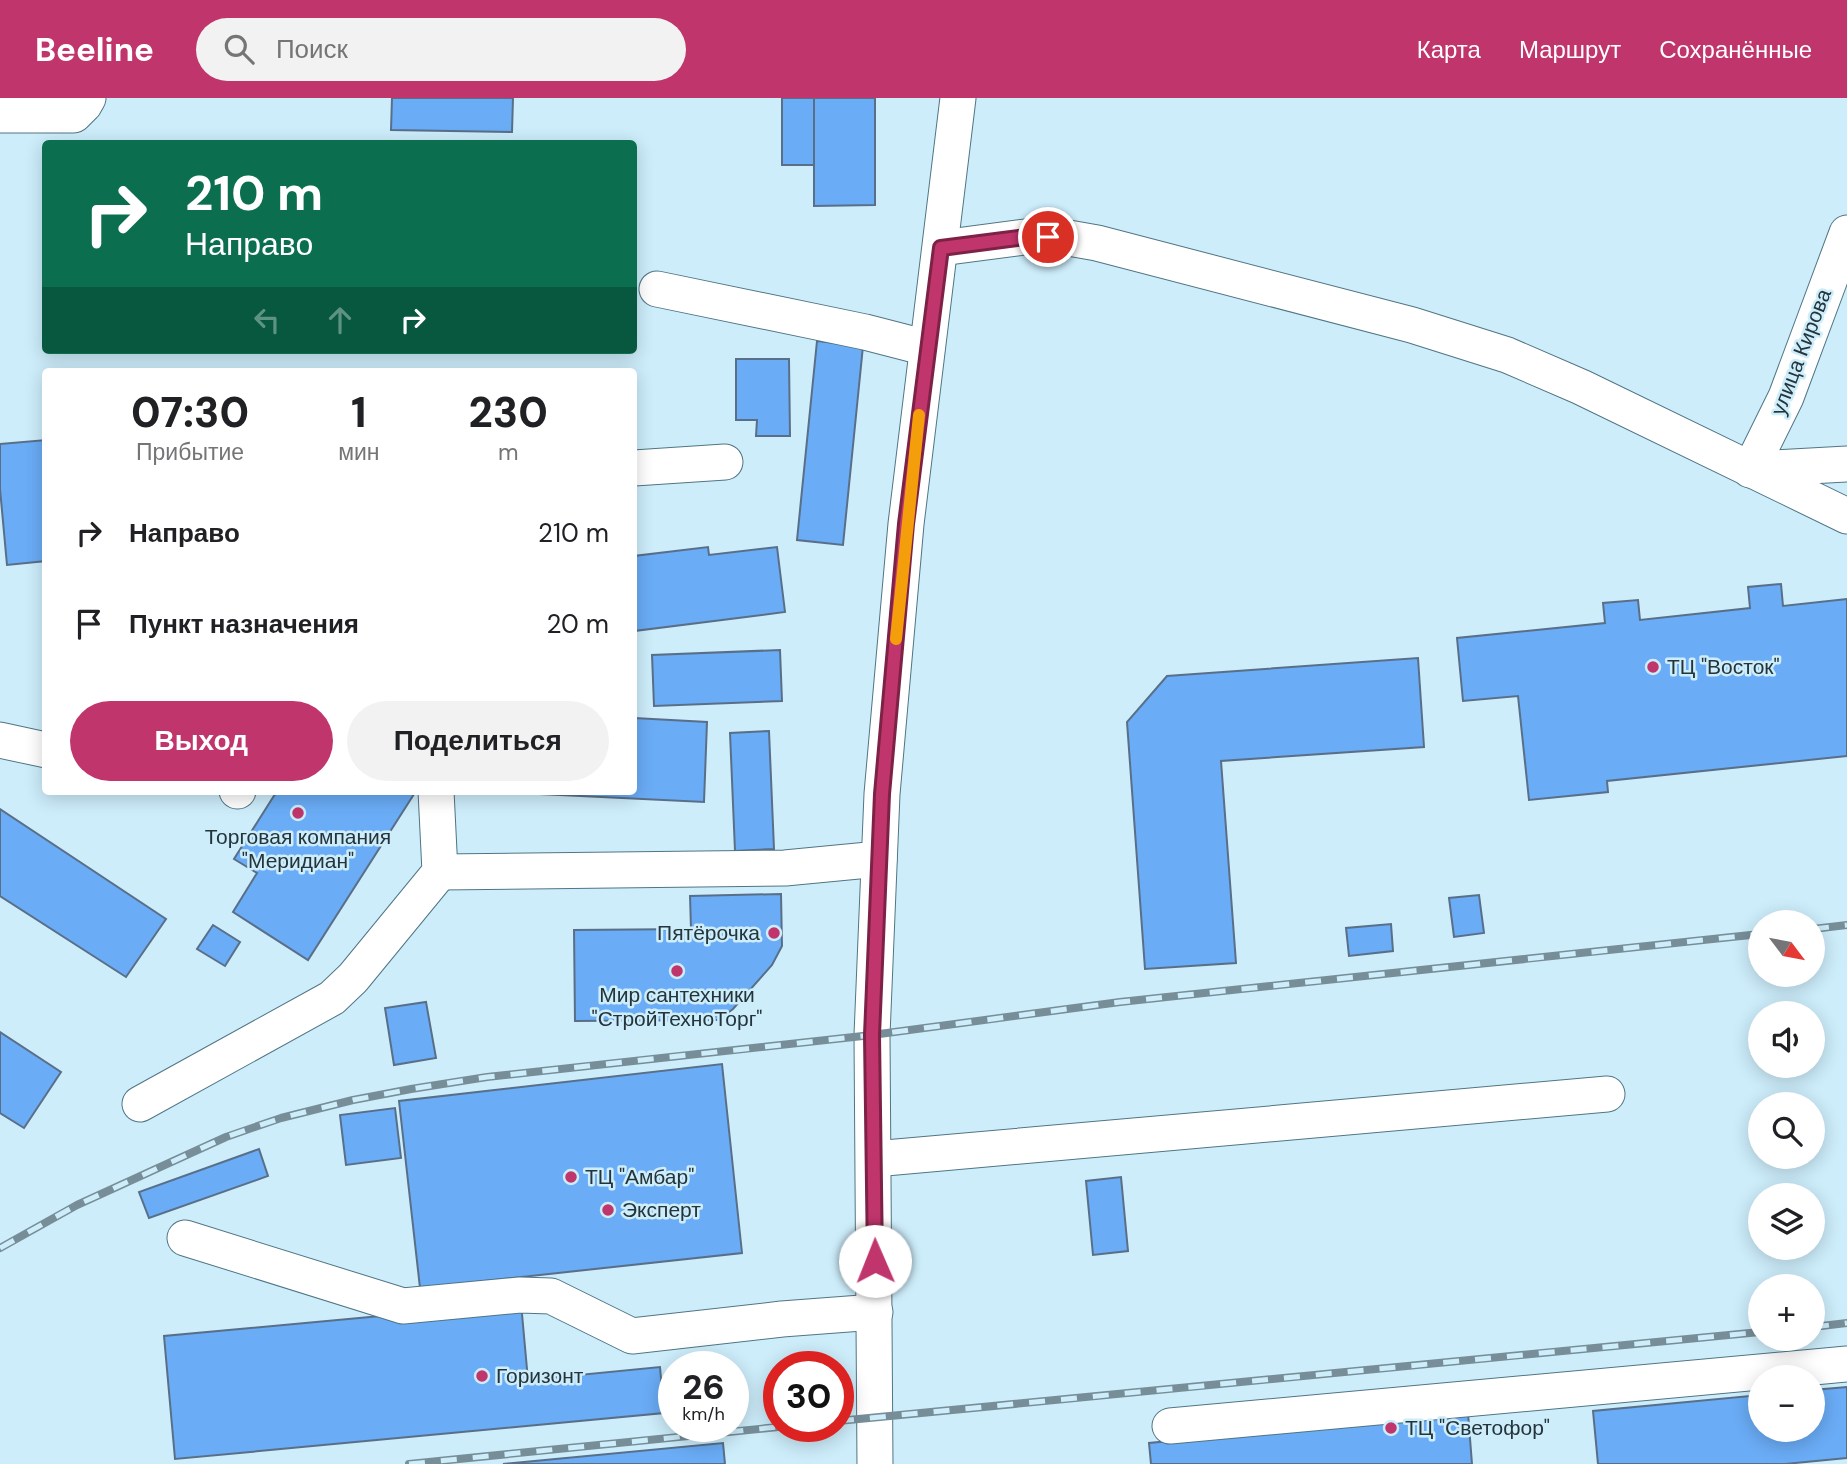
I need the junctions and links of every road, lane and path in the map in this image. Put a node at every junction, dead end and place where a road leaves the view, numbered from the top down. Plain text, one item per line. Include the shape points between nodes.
1 (88, 98) edge
2 (958, 98) edge
3 (0, 116) edge
4 (941, 248) junction
5 (1844, 253) edge
6 (657, 289) dead end
7 (926, 348) junction
8 (725, 462) dead end
9 (1847, 464) edge
10 (637, 468) edge
11 (1750, 470) junction
12 (1847, 516) edge
13 (0, 740) edge
14 (42, 749) edge
15 (436, 795) edge
16 (879, 859) junction
17 (440, 873) junction
18 (1607, 1094) dead end
19 (140, 1104) dead end
20 (874, 1159) junction
21 (185, 1238) dead end
22 (875, 1312) junction
23 (1847, 1364) edge
24 (1170, 1426) dead end
25 (875, 1464) edge

1 - 3 street via 74,115
2 - 4 street
4 - 7 street
4 - 11 street via 1033,236 1075,239 1412,325 1533,365
5 - 11 street, улица Кирова via 1786,397
6 - 7 street
7 - 16 street via 906,524
8 - 10 street
9 - 11 street
11 - 12 street
13 - 14 street
15 - 17 street
16 - 17 street via 785,867
16 - 20 street via 872,1035
17 - 19 street via 332,998
18 - 20 street
20 - 22 street
21 - 22 street via 403,1306 551,1296 632,1336
22 - 25 street
23 - 24 street

